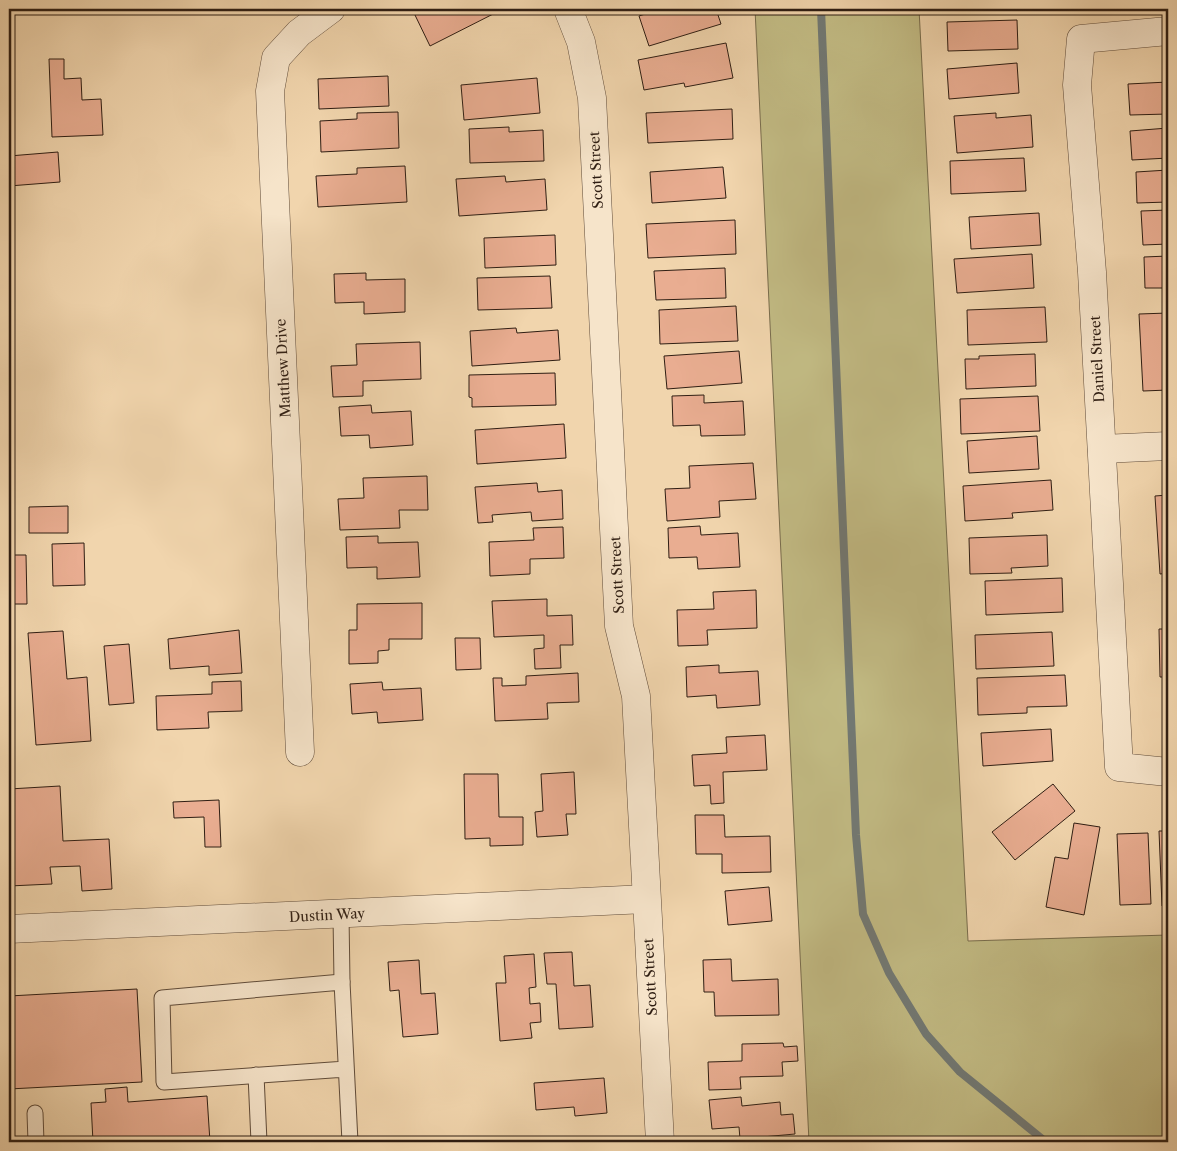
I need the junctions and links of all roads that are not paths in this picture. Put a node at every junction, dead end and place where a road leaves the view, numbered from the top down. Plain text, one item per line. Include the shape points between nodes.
1 (331, 9) edge
2 (568, 9) edge
3 (1168, 31) edge
4 (1168, 446) edge
5 (1102, 449) junction
6 (300, 752) dead end
7 (1168, 772) edge
8 (646, 899) junction
9 (341, 915) junction
10 (9, 929) edge
11 (342, 982) junction
12 (346, 1069) junction
13 (256, 1076) junction
14 (35, 1112) dead end
15 (36, 1142) edge
16 (259, 1142) edge
17 (350, 1142) edge
18 (660, 1142) edge

1 - 6 street, Matthew Drive via 300,33 276,58 270,91
2 - 8 street, Scott Street via 581,42 592,98 619,626 636,696
3 - 5 street, Daniel Street via 1081,39 1077,85
4 - 5 street
5 - 7 street, Daniel Street via 1119,767
8 - 9 street, Dustin Way
8 - 18 street, Scott Street
9 - 10 street, Dustin Way
9 - 11 lane
11 - 12 lane
11 - 13 lane via 162,998 164,1082
12 - 13 lane
12 - 17 lane
13 - 16 lane
14 - 15 lane

